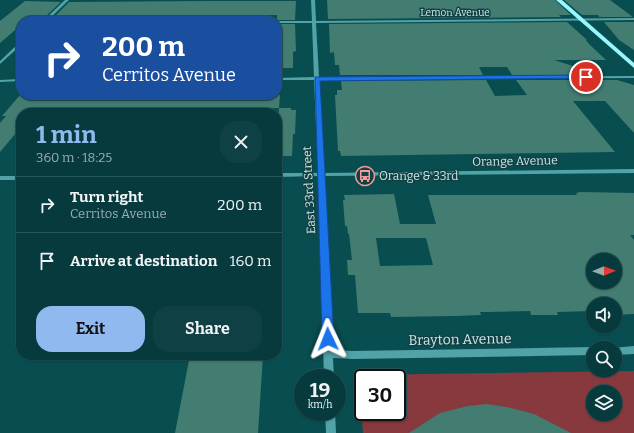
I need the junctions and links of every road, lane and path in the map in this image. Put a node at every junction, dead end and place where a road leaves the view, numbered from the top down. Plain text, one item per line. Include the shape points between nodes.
1 (67, 0) edge
2 (313, 0) edge
3 (559, 0) edge
4 (49, 16) edge
5 (634, 19) edge
6 (581, 20) junction
7 (314, 21) junction
8 (282, 22) edge
9 (16, 48) edge
10 (0, 63) edge
11 (634, 66) edge
12 (634, 77) edge
13 (282, 79) edge
14 (317, 79) junction
15 (0, 80) edge
16 (16, 80) edge
17 (634, 171) edge
18 (321, 174) junction
19 (282, 175) edge
20 (0, 178) edge
21 (16, 178) edge
22 (634, 350) edge
23 (586, 351) edge
24 (622, 351) edge
25 (328, 354) junction
26 (329, 369) edge
27 (330, 421) edge
28 (331, 433) edge

1 - 4 street
2 - 7 street, East 33rd Street
3 - 6 main road
5 - 6 street, Lemon Avenue
6 - 7 street, Lemon Avenue
6 - 11 main road
7 - 8 street, Lemon Avenue
7 - 14 street, East 33rd Street
9 - 10 street
12 - 14 street
13 - 14 street
14 - 18 street, East 33rd Street
15 - 16 street
17 - 18 street, Orange Avenue
18 - 19 street, Orange Avenue
18 - 25 street, East 33rd Street
20 - 21 street
22 - 24 street
23 - 25 street, Brayton Avenue
25 - 26 street, East 33rd Street
27 - 28 street

